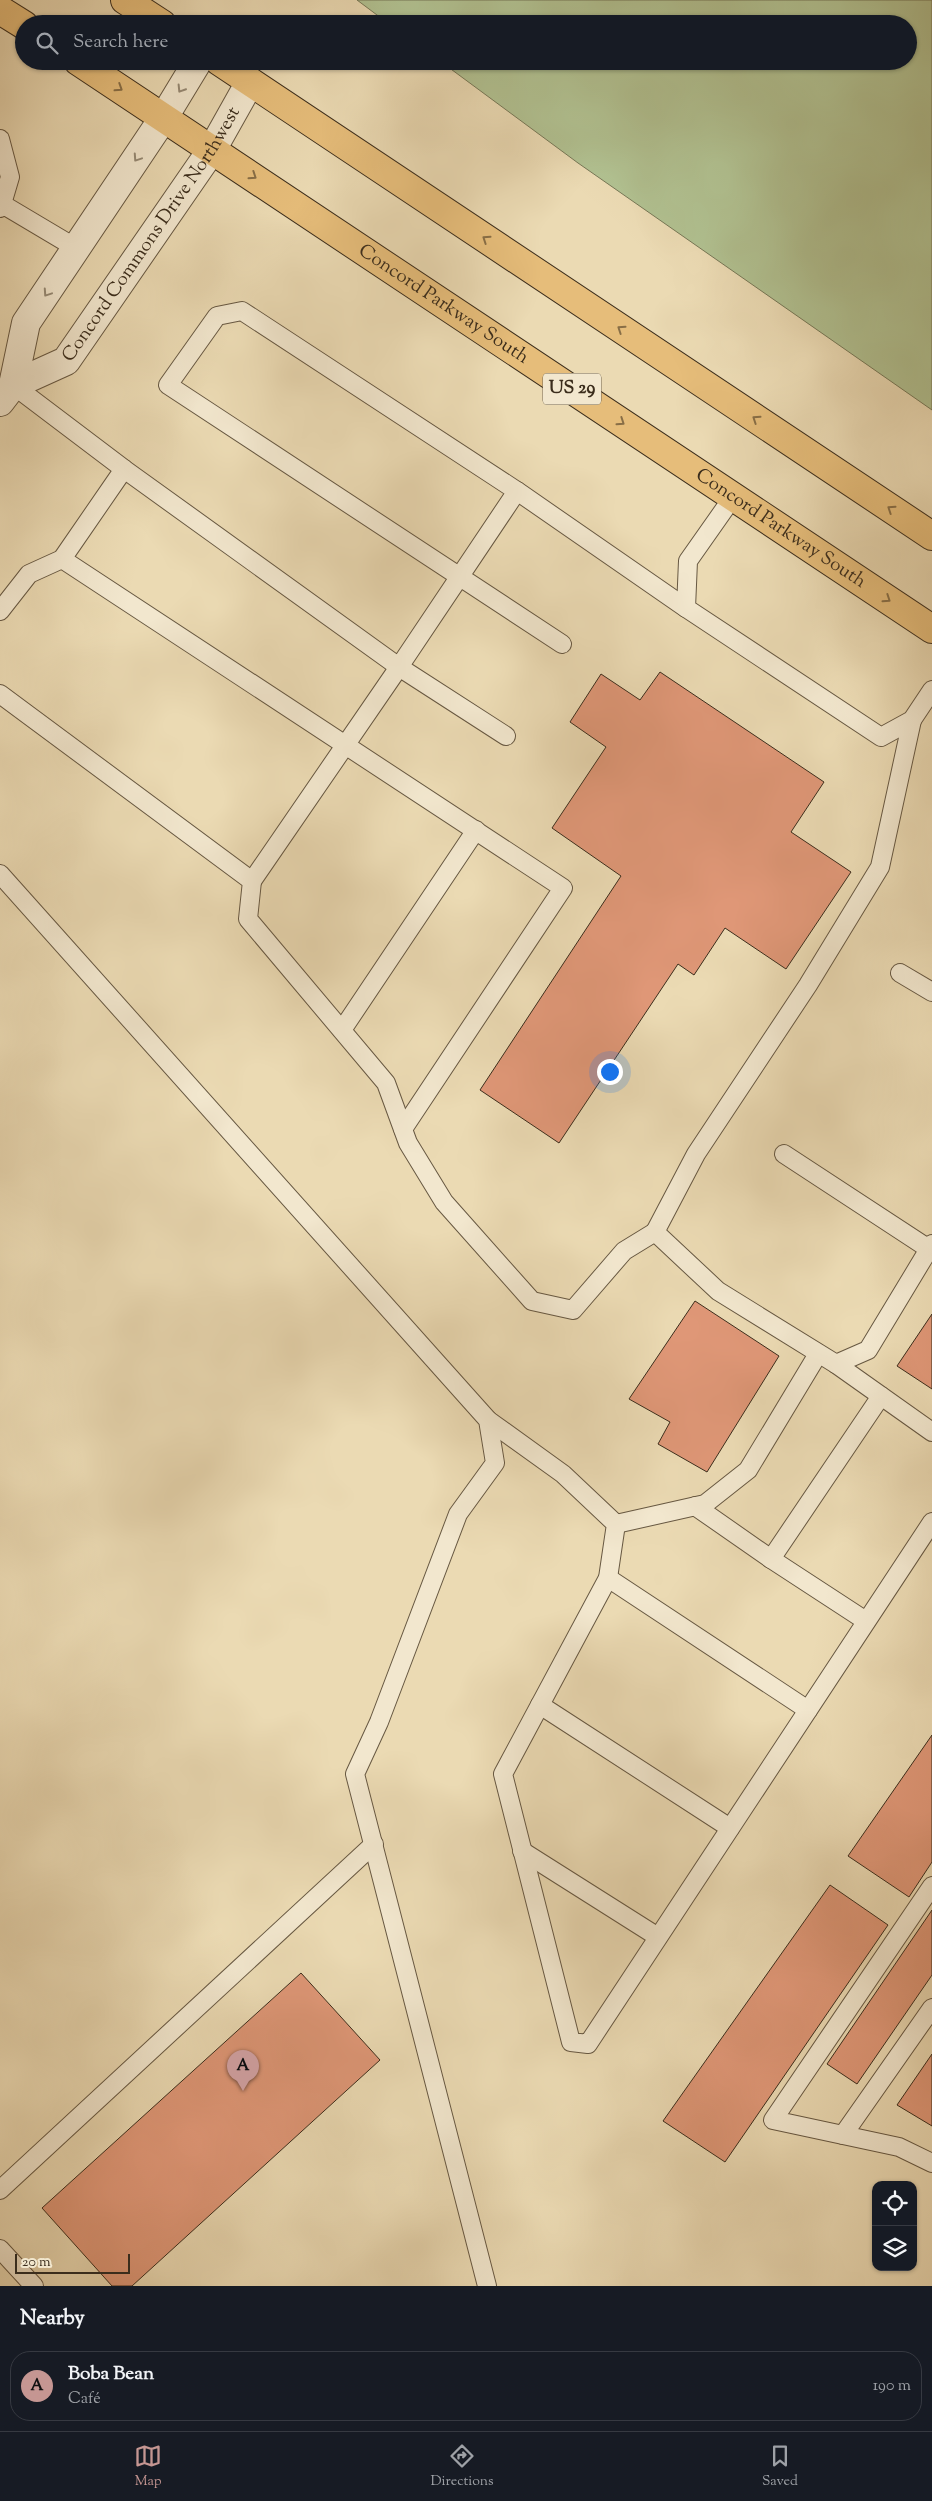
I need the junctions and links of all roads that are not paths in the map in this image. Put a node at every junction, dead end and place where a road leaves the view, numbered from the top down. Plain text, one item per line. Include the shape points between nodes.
1 (125, 0) edge
2 (0, 10) edge
3 (148, 15) edge
4 (15, 20) edge
5 (92, 70) edge
6 (193, 70) edge
7 (233, 70) edge
8 (250, 82) junction
9 (164, 117) junction
10 (0, 139) edge
11 (212, 148) junction
12 (1, 206) edge
13 (76, 248) junction
14 (6, 394) edge
15 (124, 469) junction
16 (517, 492) junction
17 (733, 497) junction
18 (932, 536) edge
19 (62, 559) junction
20 (460, 576) junction
21 (686, 608) junction
22 (0, 611) edge
23 (932, 629) edge
24 (562, 644) dead end
25 (398, 667) junction
26 (932, 690) edge
27 (0, 694) edge
28 (912, 720) junction
29 (506, 736) dead end
30 (346, 745) junction
31 (476, 830) junction
32 (0, 874) edge
33 (252, 881) junction
34 (900, 973) dead end
35 (932, 992) edge
36 (342, 1030) junction
37 (403, 1129) junction
38 (784, 1154) dead end
39 (655, 1232) junction
40 (931, 1246) edge
41 (818, 1354) junction
42 (836, 1364) junction
43 (881, 1396) junction
44 (488, 1420) junction
45 (932, 1432) edge
46 (695, 1506) junction
47 (932, 1522) edge
48 (616, 1524) junction
49 (772, 1559) junction
50 (608, 1578) junction
51 (866, 1621) junction
52 (540, 1705) junction
53 (808, 1710) junction
54 (730, 1828) junction
55 (374, 1844) junction
56 (522, 1851) junction
57 (932, 1886) edge
58 (658, 1937) junction
59 (932, 2008) edge
60 (843, 2135) junction
61 (931, 2160) edge
62 (0, 2190) edge
63 (0, 2249) edge
64 (34, 2286) edge
65 (487, 2286) edge

1 - 3 main road
2 - 4 main road
5 -> 9 main road, Concord Parkway South / US 29
6 -> 9 street
7 - 8 main road
8 - 11 street, Concord Commons Drive Northwest
18 -> 8 main road
9 - 11 main road, Concord Parkway South / US 29
9 -> 13 street
10 - 12 lane via 10,177
11 - 14 street, Concord Commons Drive Northwest via 66,361
11 -> 17 main road, Concord Parkway South / US 29
12 - 13 lane
13 -> 14 street via 26,323
14 - 15 lane
15 - 19 lane
15 - 25 lane
16 - 20 lane
16 - 20 lane via 242,310 217,316 168,385
16 - 21 lane
17 - 21 lane via 688,560
17 -> 23 main road, Concord Parkway South / US 29
19 - 22 lane via 29,574
19 - 30 lane
20 - 24 lane
20 - 25 lane
21 - 28 lane via 881,737
25 - 29 lane
25 - 30 lane
26 - 28 lane
27 - 33 lane
28 - 39 lane via 880,867 808,985 696,1154
30 - 31 lane
30 - 33 lane
31 - 36 lane
31 - 37 lane via 563,888
32 - 44 lane
33 - 36 lane via 248,920
34 - 35 lane
36 - 37 lane via 386,1083
37 - 39 lane via 444,1202 532,1301 572,1310 624,1251
38 - 40 lane
39 - 41 lane via 718,1291
40 - 42 lane via 868,1350
41 - 42 lane
41 - 46 lane via 748,1470 705,1504
42 - 43 lane
43 - 45 lane
43 - 49 lane
44 - 48 lane via 563,1474
44 - 55 lane via 495,1463 458,1514 379,1722 355,1774
46 - 48 lane
46 - 49 lane
47 - 51 lane
48 - 50 lane
49 - 51 lane
50 - 52 lane
50 - 53 lane
51 - 53 lane
52 - 54 lane
52 - 56 lane via 503,1774
53 - 54 lane
54 - 58 lane
55 - 62 lane
55 - 65 lane
56 - 58 lane
56 - 58 lane via 571,2042 588,2044
57 - 60 lane via 773,2120
59 - 60 lane
60 - 61 lane via 899,2148
63 - 64 lane

